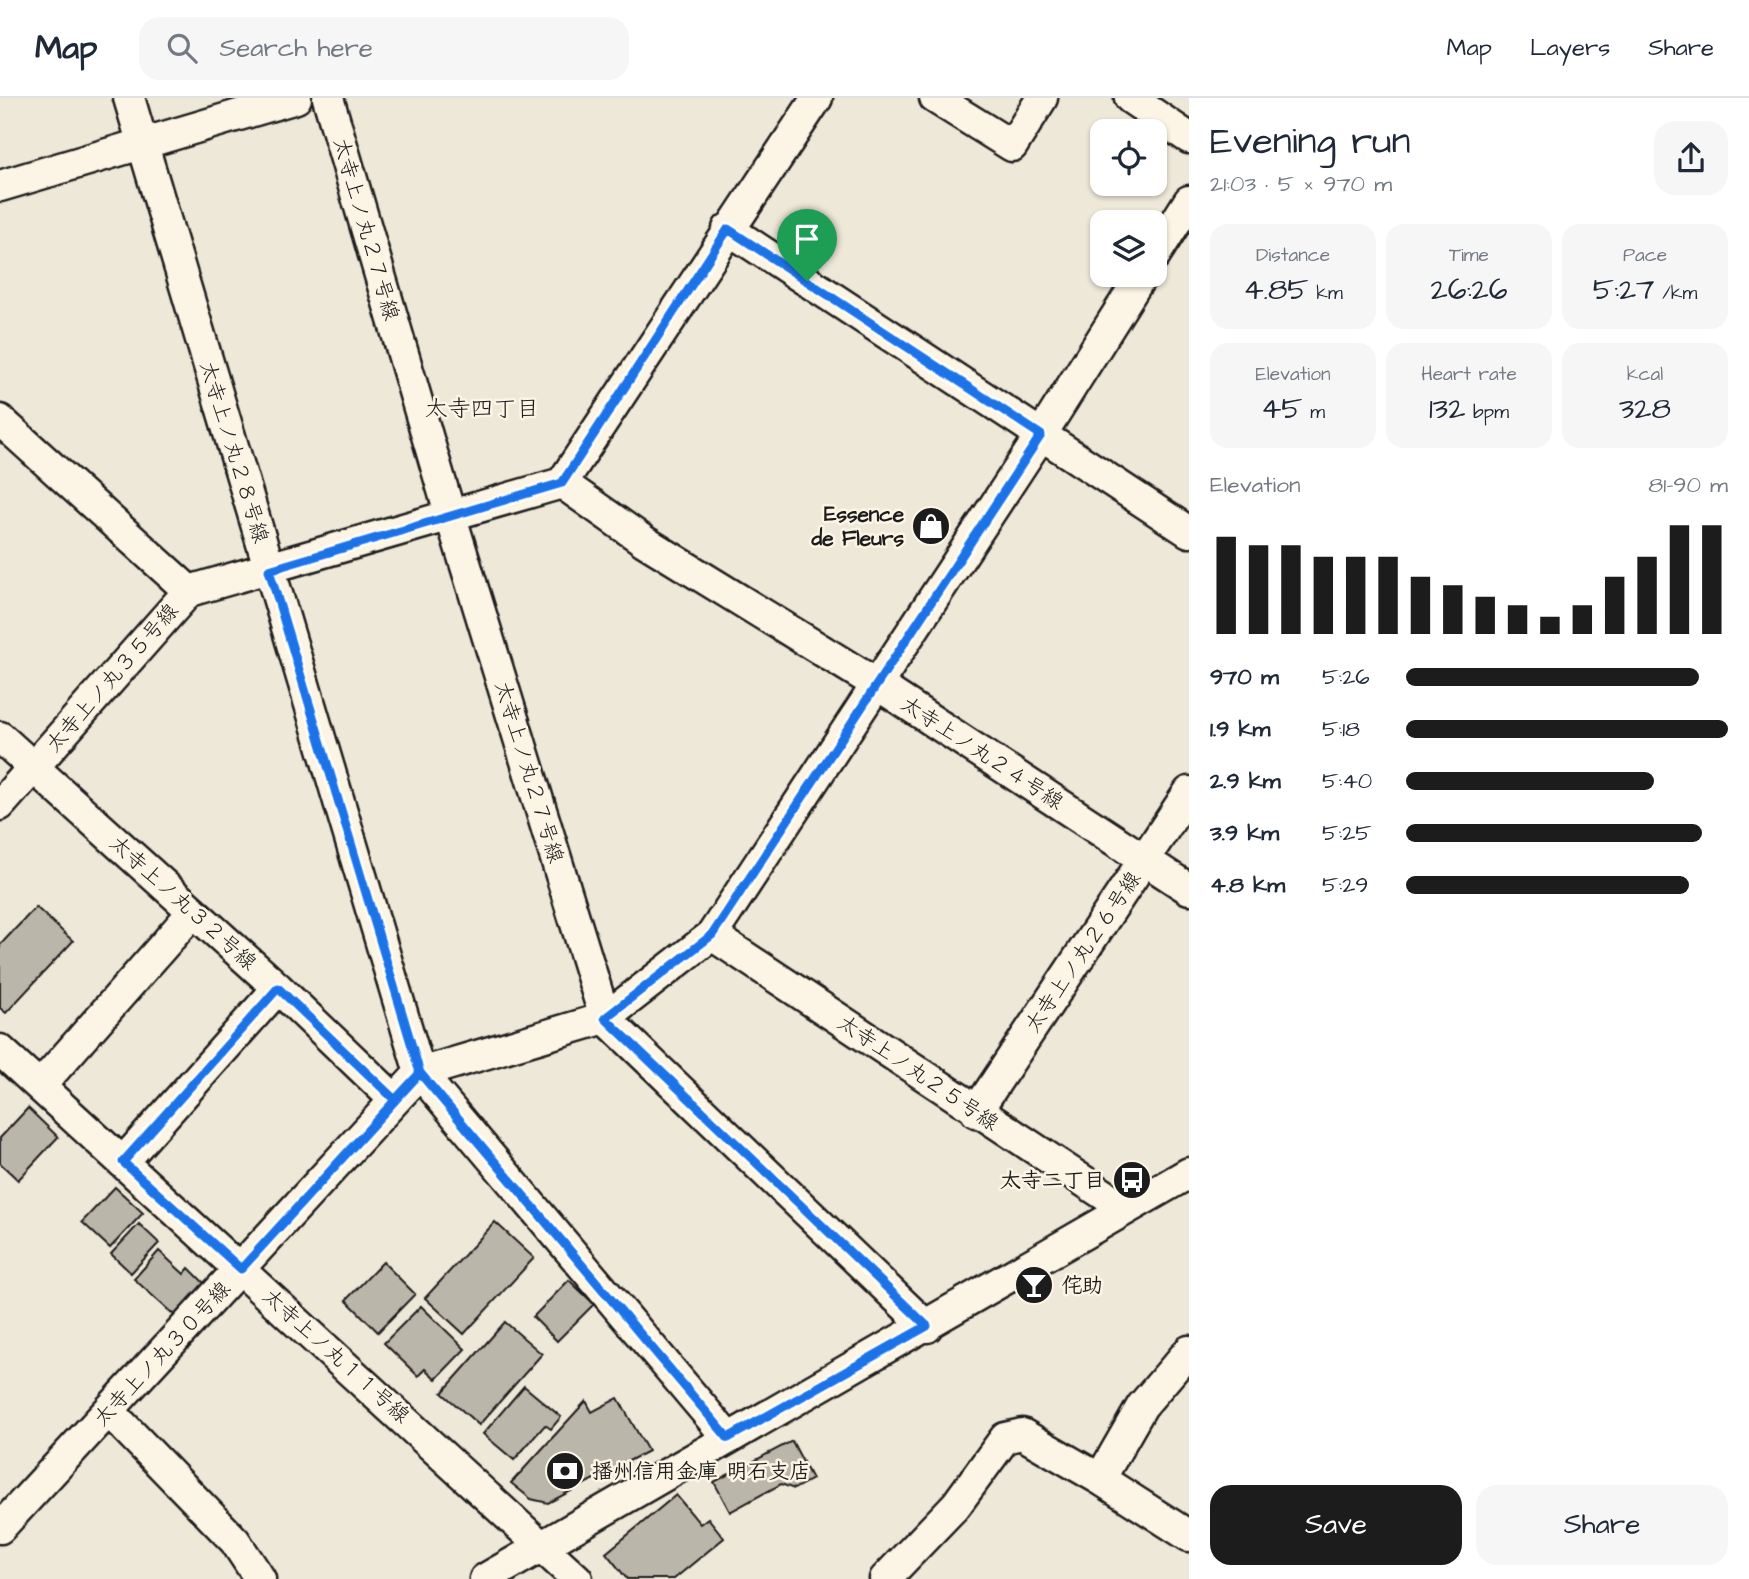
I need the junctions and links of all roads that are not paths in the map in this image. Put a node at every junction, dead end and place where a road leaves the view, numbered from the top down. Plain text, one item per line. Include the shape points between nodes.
1 (129, 98) edge
2 (296, 98) edge
3 (328, 98) edge
4 (817, 98) edge
5 (935, 98) edge
6 (1042, 98) edge
7 (1130, 98) edge
8 (1189, 138) edge
9 (143, 143) junction
10 (0, 187) edge
11 (1189, 201) edge
12 (728, 229) junction
13 (1167, 236) edge
14 (1134, 287) edge
15 (0, 420) edge
16 (1041, 435) junction
17 (562, 483) junction
18 (450, 514) junction
19 (1189, 532) edge
20 (269, 570) junction
21 (188, 591) junction
22 (878, 685) junction
23 (0, 737) edge
24 (33, 767) junction
25 (1189, 792) edge
26 (0, 805) edge
27 (1144, 860) junction
28 (1189, 890) edge
29 (193, 912) junction
30 (712, 935) junction
31 (278, 988) junction
32 (605, 1018) junction
33 (0, 1050) edge
34 (420, 1073) junction
35 (40, 1086) junction
36 (395, 1100) junction
37 (976, 1112) junction
38 (123, 1162) junction
39 (1189, 1173) edge
40 (1126, 1209) junction
41 (241, 1269) junction
42 (927, 1326) junction
43 (1189, 1351) edge
44 (109, 1411) junction
45 (728, 1438) junction
46 (1100, 1479) junction
47 (0, 1528) edge
48 (1189, 1536) edge
49 (542, 1544) junction
50 (260, 1579) edge
51 (485, 1579) edge
52 (578, 1579) edge
53 (885, 1579) edge

1 - 9 street, 太寺上ノ丸２８号線
2 - 9 street
3 - 18 street, 太寺上ノ丸２７号線
4 - 12 street
5 - 6 street via 1012,146
7 - 8 street
9 - 10 street
9 - 20 street, 太寺上ノ丸２８号線
11 - 13 street
12 - 16 street
12 - 17 street
14 - 16 street
15 - 21 street
16 - 19 street
16 - 22 street
17 - 18 street, 太寺上ノ丸３５号線
17 - 22 street, 太寺上ノ丸２４号線 via 644,541
18 - 20 street, 太寺上ノ丸３５号線
18 - 32 street, 太寺上ノ丸２７号線
20 - 21 street, 太寺上ノ丸３５号線
20 - 34 street, 太寺上ノ丸２８号線
21 - 24 street, 太寺上ノ丸３５号線
22 - 27 street, 太寺上ノ丸２４号線
22 - 30 street
23 - 24 street, 太寺上ノ丸３２号線
24 - 26 street, 太寺上ノ丸３５号線
24 - 29 street, 太寺上ノ丸３２号線
25 - 27 street, 太寺上ノ丸２６号線
27 - 28 street, 太寺上ノ丸２４号線
27 - 37 street, 太寺上ノ丸２６号線
29 - 31 street, 太寺上ノ丸３２号線
29 - 35 street
30 - 32 street
30 - 37 street, 太寺上ノ丸２５号線
31 - 36 street, 太寺上ノ丸３２号線
31 - 38 street
32 - 34 street
32 - 42 street, 太寺上ノ丸２７号線
33 - 35 street, 太寺上ノ丸１１号線
34 - 36 street, 太寺上ノ丸３０号線
34 - 45 street, 太寺上ノ丸２８号線
35 - 38 street, 太寺上ノ丸１１号線
36 - 41 street, 太寺上ノ丸３０号線
37 - 40 street, 太寺上ノ丸２５号線
38 - 41 street, 太寺上ノ丸１１号線
39 - 40 street
40 - 42 street
41 - 44 street, 太寺上ノ丸３０号線
41 - 49 street, 太寺上ノ丸１１号線
42 - 45 street
43 - 46 street via 1142,1406
44 - 47 street, 太寺上ノ丸３０号線
44 - 50 street via 235,1541
45 - 49 street
46 - 48 street
46 - 53 street via 1022,1434 1005,1438 956,1505
49 - 51 street
49 - 52 street, 太寺上ノ丸１１号線

